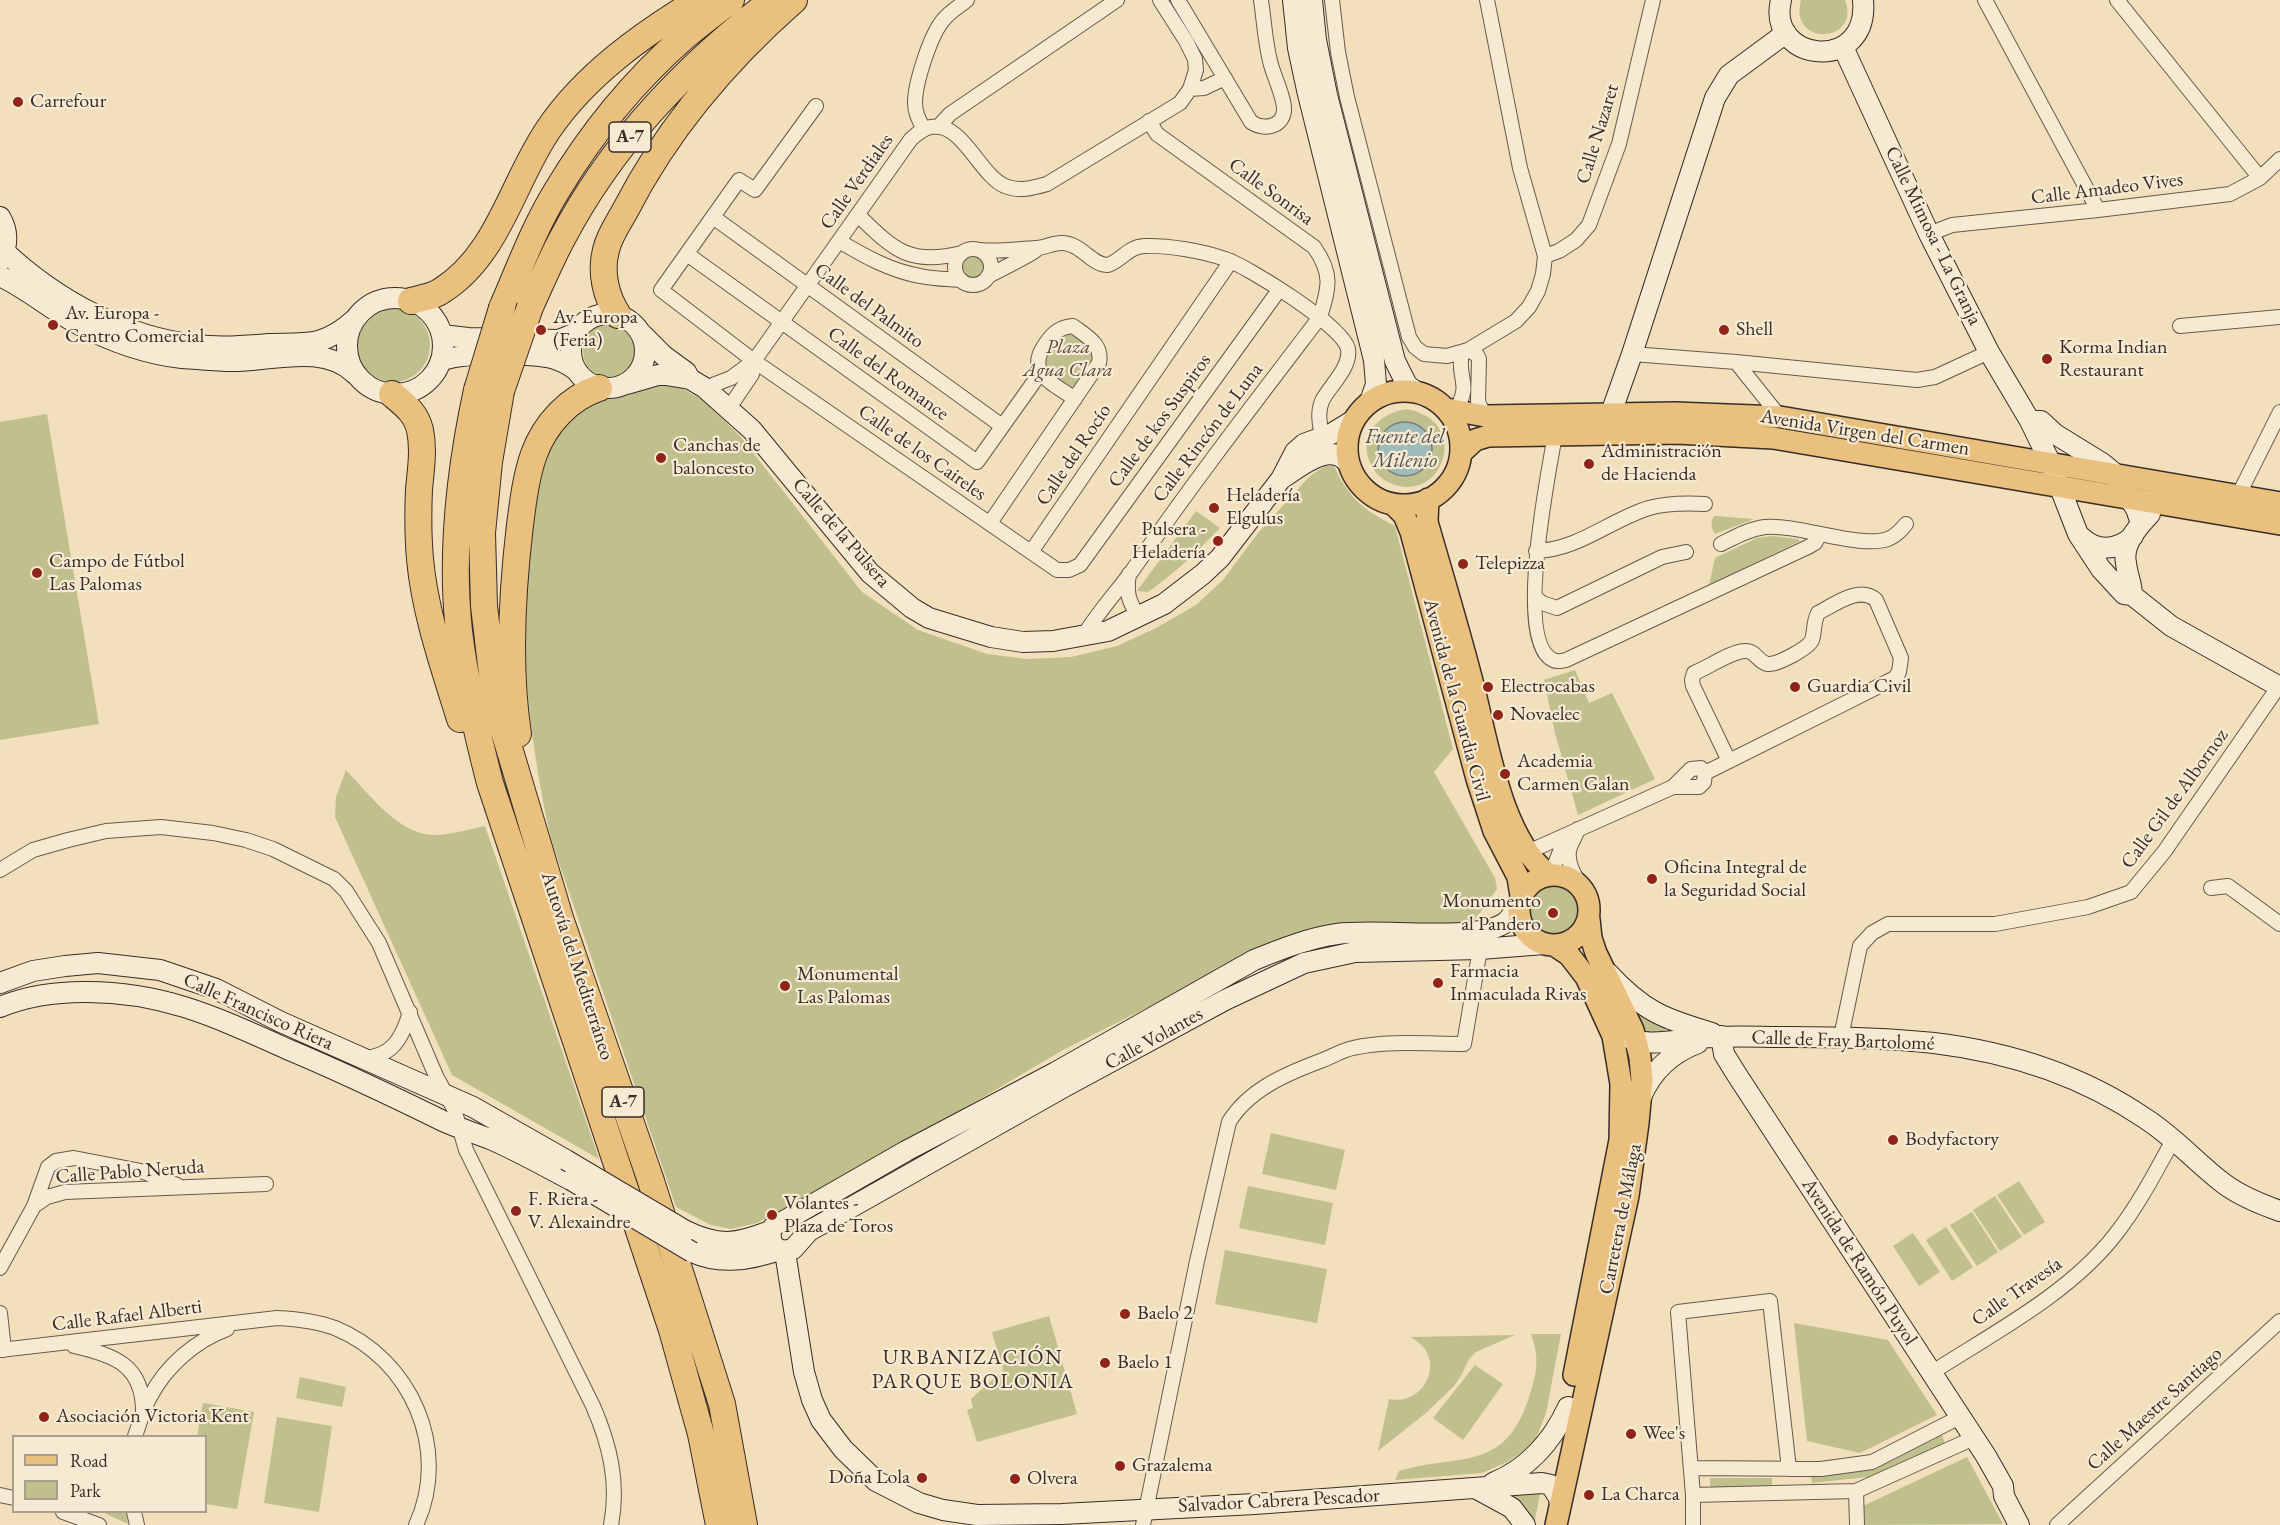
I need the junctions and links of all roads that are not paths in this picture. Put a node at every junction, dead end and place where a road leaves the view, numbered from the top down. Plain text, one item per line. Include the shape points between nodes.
1 (699, 0) edge
2 (731, 0) edge
3 (773, 0) edge
4 (794, 0) edge
5 (967, 0) edge
6 (1117, 0) edge
7 (1160, 0) edge
8 (1178, 0) edge
9 (1261, 0) edge
10 (1293, 0) edge
11 (1312, 0) edge
12 (1332, 0) edge
13 (1487, 0) edge
14 (1653, 0) edge
15 (1781, 0) edge
16 (1863, 0) edge
17 (1984, 0) edge
18 (2117, 0) edge
19 (1786, 33) junction
20 (1843, 47) junction
21 (1225, 78) junction
22 (1190, 89) junction
23 (816, 106) dead end
24 (1149, 122) junction
25 (931, 128) junction
26 (2280, 159) edge
27 (2260, 178) junction
28 (2098, 210) junction
29 (858, 214) junction
30 (713, 217) junction
31 (0, 218) edge
32 (1929, 234) junction
33 (839, 241) junction
34 (1037, 248) junction
35 (980, 250) junction
36 (962, 253) junction
37 (687, 254) junction
38 (2, 256) edge
39 (1545, 256) junction
40 (1231, 261) junction
41 (0, 276) edge
42 (988, 276) junction
43 (961, 280) junction
44 (808, 285) junction
45 (1279, 290) junction
46 (411, 301) junction
47 (618, 315) junction
48 (1320, 317) junction
49 (2280, 317) edge
50 (354, 320) junction
51 (782, 322) junction
52 (2180, 326) dead end
53 (576, 333) junction
54 (640, 333) junction
55 (442, 335) junction
56 (1465, 352) junction
57 (1989, 352) junction
58 (1632, 354) junction
59 (754, 361) junction
60 (440, 362) junction
61 (1736, 362) junction
62 (576, 370) junction
63 (1041, 372) junction
64 (1462, 372) junction
65 (1478, 372) junction
66 (356, 375) junction
67 (698, 383) junction
68 (627, 384) junction
69 (599, 388) junction
70 (489, 391) junction
71 (1415, 392) junction
72 (392, 394) junction
73 (1075, 399) junction
74 (1370, 402) junction
75 (729, 408) junction
76 (1451, 410) junction
77 (2280, 412) edge
78 (1611, 413) junction
79 (1485, 416) junction
80 (1780, 417) junction
81 (1354, 420) junction
82 (2030, 421) junction
83 (1002, 426) junction
84 (1555, 435) junction
85 (1322, 437) junction
86 (1461, 453) junction
87 (2020, 457) junction
88 (2050, 462) junction
89 (1350, 466) junction
90 (2114, 473) junction
91 (1281, 479) junction
92 (2059, 487) junction
93 (2238, 496) junction
94 (2130, 499) junction
95 (1428, 500) junction
96 (2280, 503) edge
97 (1393, 504) junction
98 (1705, 504) dead end
99 (2165, 504) junction
100 (990, 524) junction
101 (1906, 524) dead end
102 (2280, 524) edge
103 (2138, 529) junction
104 (1820, 534) junction
105 (2078, 534) junction
106 (1721, 544) dead end
107 (1536, 551) junction
108 (1031, 552) junction
109 (1686, 552) dead end
110 (1070, 570) joint
111 (1129, 574) junction
112 (2132, 595) junction
113 (1535, 597) junction
114 (1140, 617) junction
115 (1083, 637) junction
116 (2280, 686) edge
117 (1729, 761) junction
118 (490, 783) junction
119 (530, 821) junction
120 (1578, 829) junction
121 (1528, 852) junction
122 (0, 870) edge
123 (1549, 874) junction
124 (1582, 888) junction
125 (2211, 888) dead end
126 (1520, 899) junction
127 (1589, 919) junction
128 (2280, 924) edge
129 (1477, 940) junction
130 (1549, 944) junction
131 (1254, 960) junction
132 (1595, 973) junction
133 (0, 983) edge
134 (1259, 983) junction
135 (0, 1007) edge
136 (410, 1012) junction
137 (1721, 1036) junction
138 (1840, 1037) junction
139 (1636, 1040) junction
140 (362, 1058) junction
141 (1084, 1066) junction
142 (449, 1097) junction
143 (1641, 1097) junction
144 (473, 1107) junction
145 (460, 1127) junction
146 (2173, 1140) junction
147 (537, 1144) junction
148 (266, 1184) dead end
149 (182, 1187) junction
150 (34, 1206) junction
151 (2280, 1210) edge
152 (777, 1226) junction
153 (787, 1248) junction
154 (0, 1268) edge
155 (0, 1313) edge
156 (258, 1320) junction
157 (2280, 1321) edge
158 (63, 1344) junction
159 (2, 1350) edge
160 (1931, 1373) junction
161 (1568, 1407) junction
162 (143, 1413) junction
163 (1960, 1417) junction
164 (136, 1435) edge
165 (1974, 1438) junction
166 (735, 1467) junction
167 (1691, 1468) junction
168 (1789, 1469) junction
169 (1551, 1485) junction
170 (712, 1486) junction
171 (1477, 1489) junction
172 (1856, 1491) junction
173 (1693, 1495) junction
174 (2011, 1510) edge
175 (66, 1513) edge
176 (1558, 1516) edge
177 (1145, 1517) edge
178 (99, 1525) edge
179 (416, 1525) edge
180 (611, 1525) edge
181 (708, 1525) edge
182 (719, 1525) edge
183 (744, 1525) edge
184 (756, 1525) edge
185 (1525, 1525) edge
186 (1542, 1525) edge
187 (1693, 1525) edge
188 (1857, 1525) edge
189 (2026, 1525) edge
190 (2032, 1525) edge
191 (2057, 1525) edge

1 - 46 highway via 631,46 573,100 548,130 488,244 467,271 440,292
2 - 70 highway, A-7, bridge via 658,62 602,126 556,192 502,308
3 - 70 highway, A-7, bridge via 703,57 650,111 604,171 564,236
4 - 47 highway via 726,66 662,147 636,189 606,250 606,293
5 - 25 street via 943,19 924,63 915,102 917,119
6 - 25 street, Calle Verdiales
7 - 22 street via 1195,60
8 - 21 street
9 - 21 street via 1270,60 1283,103 1280,121 1269,127 1251,122
10 - 74 street via 1307,90 1374,360 1376,384
11 - 71 street via 1327,95 1395,360 1401,376
12 - 56 street via 1347,97 1409,337 1424,354 1447,356
13 - 39 street via 1520,168
14 - 39 street, Calle Nazaret via 1619,144 1589,225 1576,240
15 - 19 street via 1780,21
16 - 20 street via 1861,27
17 - 28 street
18 - 27 street
19 - 20 street via 1794,43 1818,52
19 - 58 street via 1729,75 1714,98
20 - 32 street, Calle Mimosa - La Granja
21 - 22 street via 1204,88
22 - 24 street via 1180,103
23 - 30 street via 755,190 740,180
24 - 25 street via 1047,184 1018,190 994,180 951,132
24 - 48 street, Calle Sonrisa via 1157,134 1314,247 1322,259 1329,286
25 - 29 street, Calle Verdiales via 911,139
26 - 27 street, Calle Amadeo Vives
27 - 28 street, Calle Amadeo Vives via 2230,194
28 - 32 street, Calle Amadeo Vives via 1952,225
29 - 33 street, Calle Verdiales
29 - 36 street via 897,249 911,256 927,259
30 - 37 street
30 - 44 street, Calle del Palmito
31 - 38 street via 6,231
32 - 57 street, Calle Mimosa - La Granja
33 - 43 street via 887,267 919,276
33 - 44 street, Calle Verdiales
34 - 35 street
34 - 40 street via 1070,244 1104,265 1144,246 1194,251
34 - 42 street via 1034,254
35 - 36 street
35 - 42 street via 991,264
36 - 43 street via 956,263
37 - 51 street, Calle del Romance
37 - 59 street, Calle de los Caireles via 661,290
38 - 50 street via 92,314 162,340 232,346 314,342 330,339
39 - 56 street via 1538,291 1528,307 1516,321
40 - 45 street
40 - 108 street, Calle del Rocío
41 - 66 street via 22,286 76,324 155,354 232,361 315,356 348,367
42 - 43 street via 973,285
44 - 51 street, Calle Verdiales
44 - 83 street, Calle del Palmito
45 - 48 street
45 - 110 street, Calle de kos Suspiros via 1080,565
46 - 50 street via 379,301
46 - 55 street via 425,309
47 - 53 street via 589,319
47 - 54 street via 635,325
48 - 85 street via 1342,338 1348,350 1346,363 1322,402
48 - 111 street, Calle Rincón de Luna
49 - 52 street
50 - 66 street via 346,348
51 - 59 street, Calle Verdiales
51 - 83 street, Calle del Romance via 977,462
53 - 55 street via 560,340
53 - 62 street via 571,351
54 - 67 street, Calle de la Pulsera
54 - 68 street via 645,361
55 - 60 street
56 - 64 street
56 - 65 street via 1477,355
57 - 61 street via 1935,377 1917,380
57 - 82 street, Calle Mimosa - La Granja
58 - 61 street
58 - 78 street
59 - 67 street, Calle Verdiales via 731,378
59 - 75 street, Calle Verdiales via 752,374
59 - 100 street, Calle de los Caireles
60 - 62 street via 467,355 545,357
60 - 72 street via 423,386
61 - 80 street
62 - 69 street
63 - 73 street
63 - 73 street via 1037,363 1040,352 1058,329 1073,326 1096,345 1101,357
63 - 83 street, Calle del Romance
64 - 65 street
64 - 76 street via 1465,391
65 - 79 street via 1478,402
66 - 72 street via 378,392
67 - 68 street via 658,375
67 - 75 street, Calle de la Pulsera
68 - 69 street
69 - 119 highway via 577,398 552,420 534,454 524,494 513,607 514,676 515,714
70 - 118 highway, Autovía del Mediterráneo / A-7 via 464,447 457,541 459,630
70 - 119 highway, Autovía del Mediterráneo / A-7 via 489,462 482,533 484,606 501,721
71 - 74 main road via 1392,392
71 - 76 main road
72 - 118 highway via 417,418 422,459 420,558 425,595 471,752
73 - 100 street
74 - 81 main road
75 - 115 street, Calle de la Pulsera via 782,465 870,573 912,608 929,618 991,638 1023,642
76 - 79 main road, Avenida Virgen del Carmen
76 - 86 main road via 1459,429
77 - 93 street
78 - 79 main road, Avenida Virgen del Carmen
78 - 80 main road, Avenida Virgen del Carmen
80 - 87 main road, Avenida Virgen del Carmen
81 - 85 street, Calle de la Pulsera
81 - 89 main road via 1347,443
82 - 87 street via 2030,442
82 - 88 street, Calle Mimosa - La Granja
82 - 90 street via 2041,421
84 - 86 main road, Avenida Virgen del Carmen via 1488,436 1475,440
84 - 92 main road, Avenida Virgen del Carmen via 1677,433 1773,438
84 - 107 street
85 - 91 street, Calle de la Pulsera via 1295,452
86 - 95 main road via 1448,485
87 - 88 main road, Avenida Virgen del Carmen
88 - 90 main road, Avenida Virgen del Carmen
88 - 92 street, Calle Mimosa - La Granja
89 - 91 street, Calle de la Pulsera via 1342,457 1330,454 1316,457
89 - 97 main road via 1371,494
90 - 93 main road, Avenida Virgen del Carmen
90 - 94 street
91 - 114 street, Calle de la Pulsera via 1220,558 1185,589
92 - 94 main road, Avenida Virgen del Carmen
92 - 105 street, Calle Mimosa - La Granja
93 - 96 main road, Avenida Virgen del Carmen
94 - 99 main road, Avenida Virgen del Carmen
94 - 103 street
95 - 97 main road
95 - 121 main road, Avenida de la Guardia Civil via 1426,522 1494,769 1510,819
97 - 126 main road, Avenida de la Guardia Civil via 1404,515 1411,532 1477,779 1494,831 1518,877
98 - 107 street via 1670,504 1647,509 1562,548
99 - 102 main road, Avenida Virgen del Carmen
99 - 103 street via 2153,511
100 - 108 street, Calle de los Caireles
101 - 104 street via 1887,539
103 - 105 street via 2126,543 2105,549 2086,542
103 - 112 street via 2128,543 2125,561
104 - 106 street via 1762,527
104 - 113 street via 1808,547 1566,660 1548,656 1542,647
105 - 112 street, Calle Mimosa - La Granja via 2101,569 2124,594
107 - 113 street
108 - 110 street, Calle de los Caireles via 1057,570
109 - 113 street via 1662,557 1557,608
111 - 114 street via 1128,597
111 - 115 street, Calle Rincón de Luna
112 - 116 street, Calle Mimosa - La Granja via 2172,626
114 - 115 street, Calle de la Pulsera
116 - 138 street, Calle Gil de Albornoz via 2164,852 2131,892 2088,907 1995,924 1888,924 1860,946
117 - 117 street via 1895,678 1901,658 1876,600 1860,593 1818,613 1809,646 1775,663 1762,662 1751,652 1742,651 1694,673 1693,686
117 - 120 street via 1705,773 1706,779 1699,787 1672,787
118 - 170 highway, Autovía del Mediterráneo / A-7 via 675,1341
119 - 166 highway, Autovía del Mediterráneo / A-7 via 722,1404
120 - 121 street
120 - 123 street via 1561,849
120 - 124 street via 1569,857
121 - 123 main road, Avenida de la Guardia Civil
122 - 136 street via 33,850 106,831 134,828 213,833 264,846 333,879 346,891 378,943
123 - 124 main road via 1574,880
123 - 126 main road via 1531,882
124 - 127 main road via 1588,899
125 - 128 street via 2228,886
126 - 129 street, Calle Volantes via 1505,923
126 - 130 main road via 1519,919 1523,928 1528,935
127 - 130 main road via 1573,939
127 - 132 main road, Carretera de Málaga
129 - 130 street, Calle Volantes
129 - 131 street, Calle Volantes via 1356,932 1336,934
129 - 134 street, Calle Volantes via 1355,952 1304,963
129 - 177 street via 1464,1044 1352,1048 1263,1089 1236,1110 1229,1122
130 - 132 main road, Carretera de Málaga
131 - 134 street
131 - 141 street, Calle Volantes
132 - 137 street via 1667,1019
132 - 139 main road, Carretera de Málaga via 1616,992
132 - 161 main road, Carretera de Málaga via 1613,1036 1622,1116
133 - 140 street, Calle Francisco Riera via 33,970 98,963 160,970 216,989
134 - 141 street, Calle Volantes
135 - 145 street, Calle Francisco Riera via 37,995 63,992 105,992 160,999 209,1014
136 - 140 street via 405,1029 390,1050 377,1058
136 - 142 street via 436,1076
137 - 138 street, Calle de Fray Bartolomé
137 - 139 street
137 - 143 street via 1671,1057 1649,1078
137 - 160 street, Avenida de Ramón Puyol via 1724,1054
138 - 146 street, Calle de Fray Bartolomé via 1936,1043 2031,1062 2117,1101
139 - 143 main road, Carretera de Málaga
140 - 142 street, Calle Francisco Riera
141 - 152 street, Calle Volantes via 906,1151
141 - 153 street, Calle Volantes via 809,1231
142 - 144 street, Calle Francisco Riera
142 - 145 street
143 - 176 main road, Carretera de Málaga via 1628,1196
144 - 145 street
144 - 147 street, Calle Francisco Riera
145 - 147 street, Calle Francisco Riera via 487,1125 525,1145
145 - 153 street, Calle Francisco Riera, bridge via 571,1180 705,1258 722,1261
145 - 180 street via 466,1150 604,1432 614,1484
146 - 151 street, Calle de Fray Bartolomé via 2223,1184
146 - 160 street, Calle Travesía via 2143,1195 2114,1236 2081,1270 2041,1303
147 - 152 street, Calle Francisco Riera, bridge via 704,1240 741,1241
148 - 149 street, Calle Pablo Neruda
149 - 150 street, Calle Pablo Neruda via 65,1192
149 - 150 street via 141,1171 64,1158 48,1167
150 - 154 street, Calle Pablo Neruda
152 - 153 street via 770,1240
152 - 153 street via 789,1222 797,1228
153 - 177 street, Salvador Cabrera Pescador via 804,1372 812,1400 837,1442 876,1481 919,1503 965,1514
155 - 159 street
156 - 158 street, Calle Rafael Alberti
156 - 162 street, Calle Rafael Alberti via 221,1331 188,1351 161,1379
156 - 179 street, Calle Rafael Alberti via 296,1319 334,1328 368,1346 396,1372 416,1405 427,1442 428,1480
157 - 191 street, Calle Maestre Santiago
158 - 159 street, Calle Rafael Alberti
158 - 162 street via 112,1356 126,1366 137,1379
160 - 163 street, Avenida de Ramón Puyol
161 - 169 main road, Carretera de Málaga
161 - 171 street, Salvador Cabrera Pescador via 1548,1443 1530,1462
162 - 164 street, Calle Rafael Alberti
163 - 165 street, Avenida de Ramón Puyol
163 - 168 street via 1872,1461 1821,1469
165 - 172 street
165 - 174 street, Avenida de Ramón Puyol
166 - 183 highway, Autovía del Mediterráneo / A-7
166 - 184 highway
167 - 168 street
167 - 168 street via 1678,1312 1770,1301
167 - 173 street
169 - 171 street, Salvador Cabrera Pescador
169 - 176 street via 1556,1491
169 - 186 main road, Carretera de Málaga
170 - 181 highway
170 - 182 highway, Autovía del Mediterráneo / A-7
171 - 177 street, Salvador Cabrera Pescador via 1255,1504
171 - 185 street via 1512,1508
172 - 173 street
172 - 188 street
173 - 187 street
174 - 189 street via 2017,1510
174 - 190 street, Avenida de Ramón Puyol via 2013,1491
175 - 178 street

